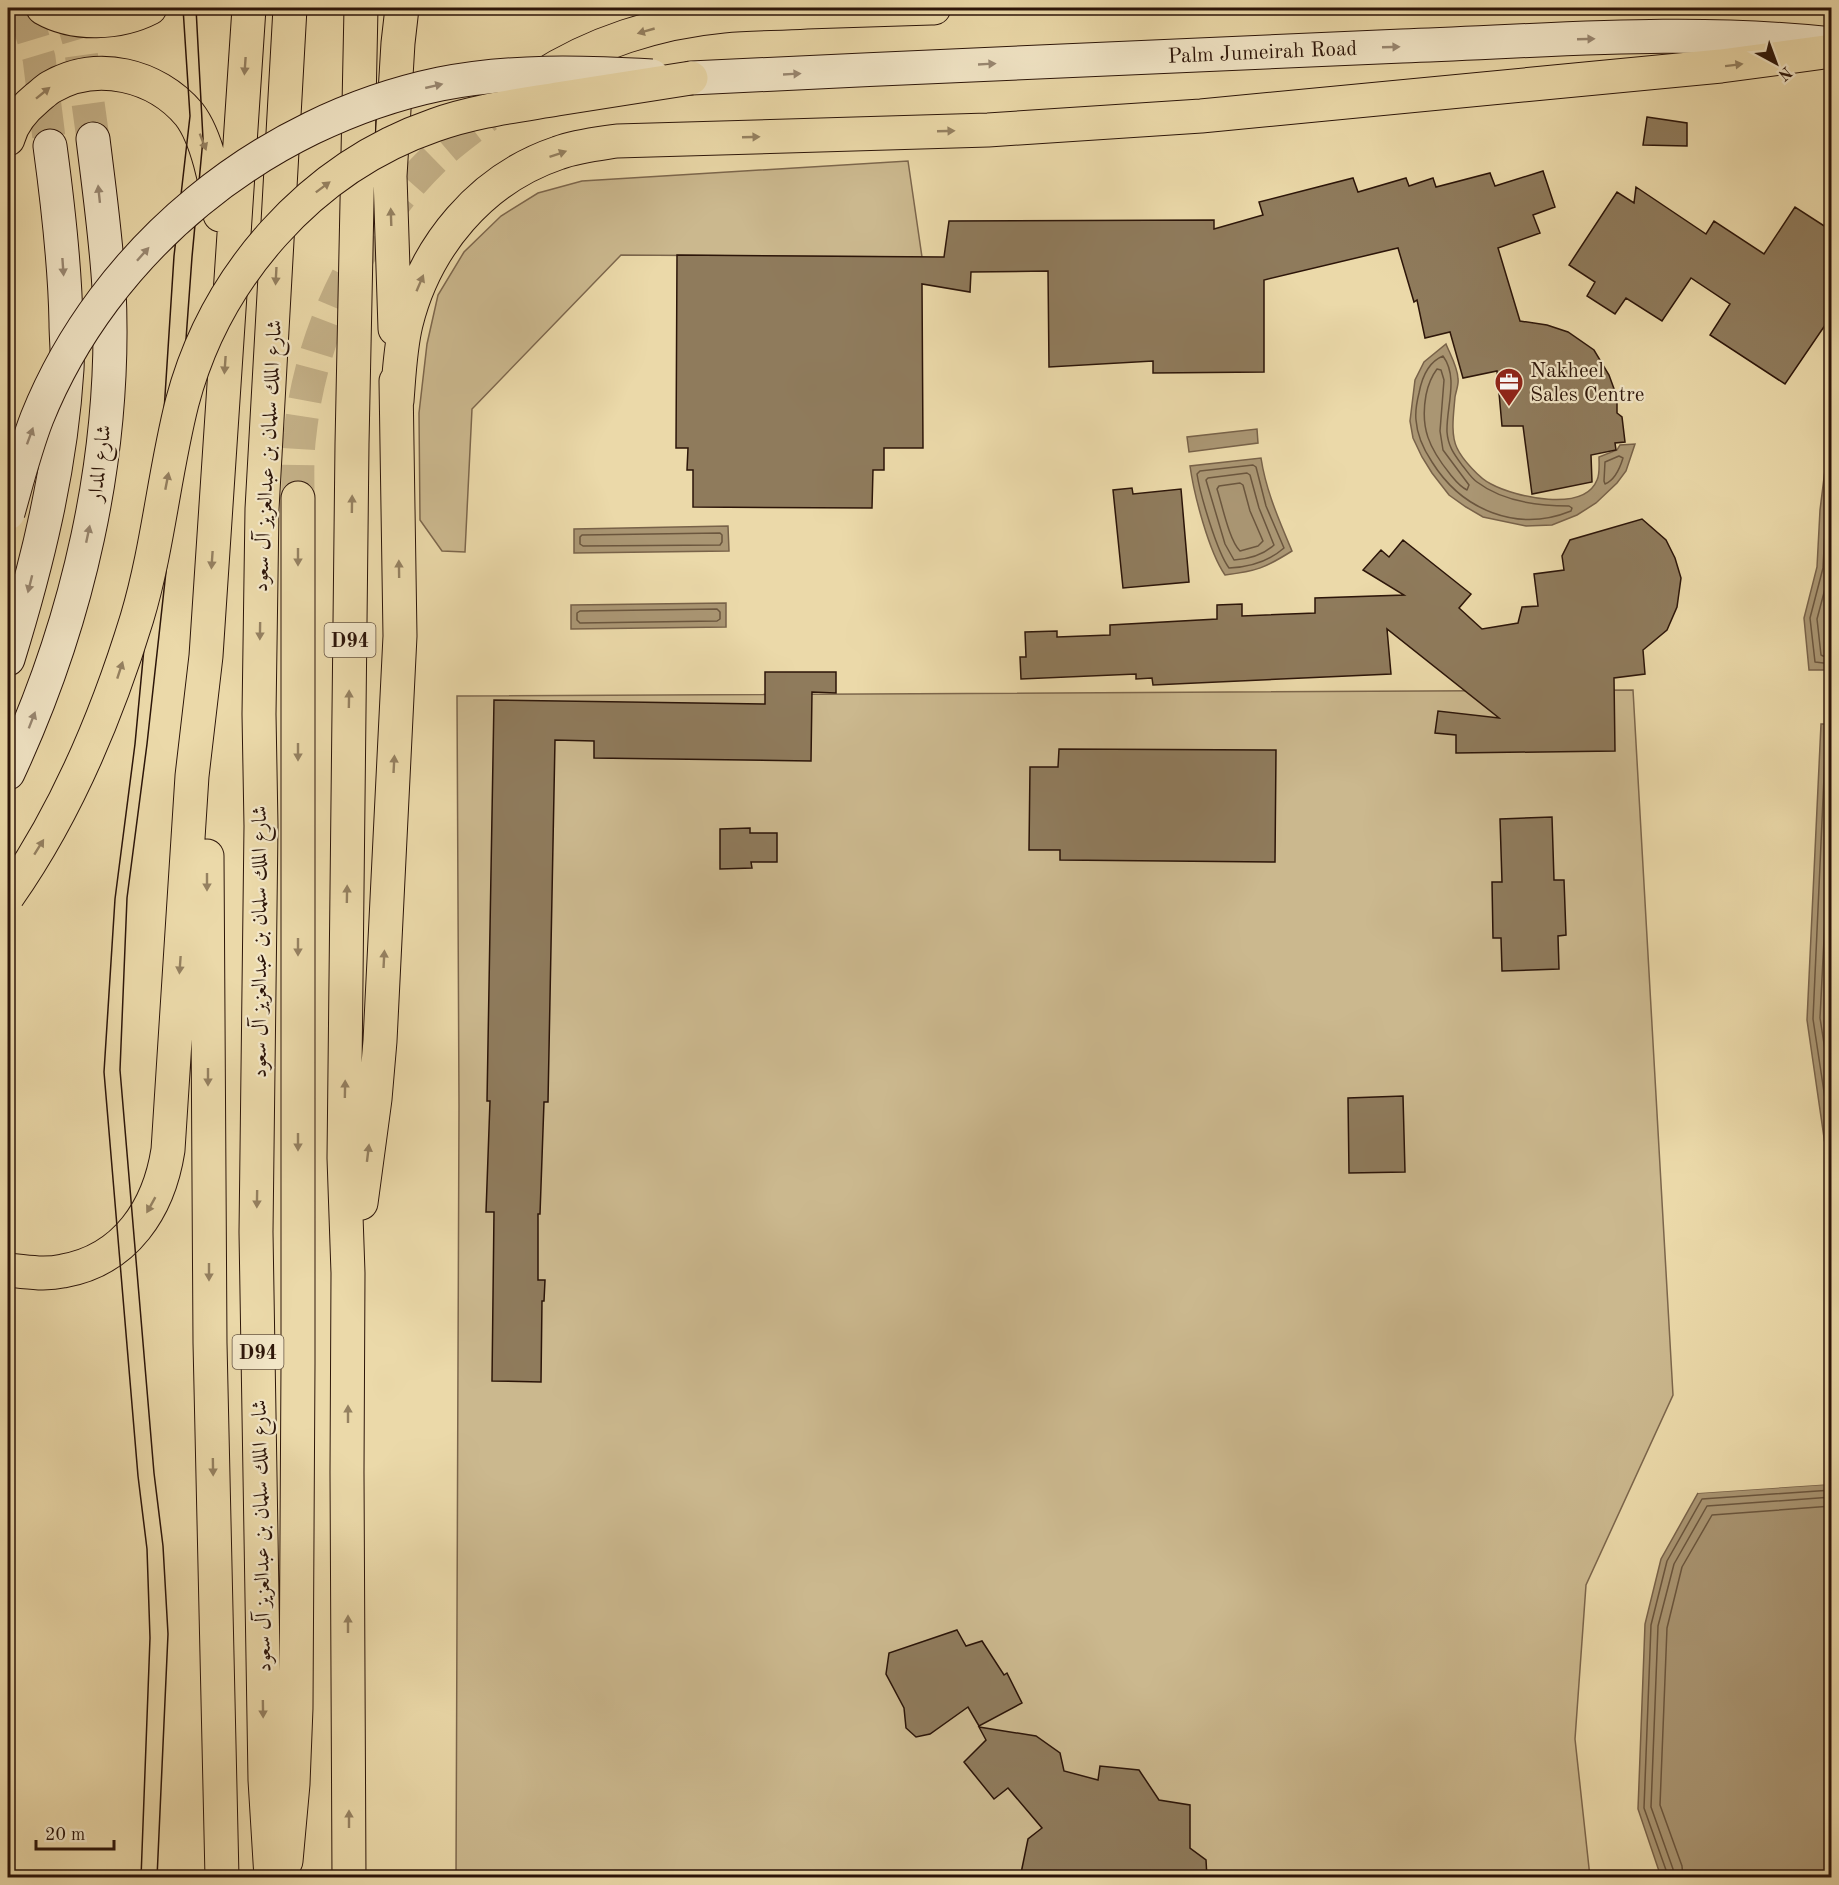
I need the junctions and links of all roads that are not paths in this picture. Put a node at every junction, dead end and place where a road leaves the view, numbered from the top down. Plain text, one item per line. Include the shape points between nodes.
1 (43, 8) edge
2 (150, 8) edge
3 (249, 8) edge
4 (290, 8) edge
5 (361, 8) edge
6 (402, 8) edge
7 (934, 8) edge
8 (1832, 44) edge
9 (1832, 51) edge
10 (692, 78) junction
11 (487, 116) tunnel mouth
12 (8, 139) edge
13 (93, 139) tunnel mouth
14 (51, 146) tunnel mouth
15 (228, 313) junction
16 (397, 401) junction
17 (298, 498) tunnel mouth
18 (8, 513) edge
19 (206, 656) junction
20 (8, 659) edge
21 (8, 773) edge
22 (8, 896) edge
23 (8, 1270) edge
24 (348, 1273) junction
25 (222, 1878) edge
26 (271, 1878) edge
27 (284, 1878) edge
28 (349, 1878) edge

1 - 2 main road via 95,21 119,19
3 -> 15 main road
4 -> 26 main road, شارع الملك سلمان بن عبدالعزيز آل سعود / D94 via 262,509 259,714 256,1232 264,1744
24 -> 5 main road, D94 via 344,1158
16 -> 6 main road via 390,176
7 -> 11 main road via 724,16 650,29 548,72
10 -> 8 main road, Palm Jumeirah Road via 1677,36
16 -> 9 main road via 405,326 440,243 480,198 504,180 539,160 587,145 1106,123 1676,71
18 -> 10 main road, Palm Jumeirah Road, bridge via 38,416 89,321 144,251 179,217 258,157 346,112 440,84 537,73
22 -> 10 main road, bridge via 82,769 113,690 152,561 177,425 193,366 231,290 256,253 318,190 392,142 433,125 476,112
12 -> 15 main road via 27,106 52,87 81,75 112,72 148,82 169,94 190,116 203,139 219,201
21 -> 13 main road, شارع المدار via 55,659 76,587 103,438 109,288
14 -> 20 main road, شارع المدار via 65,285 67,368 46,518
15 -> 19 main road
24 -> 16 main road via 368,1158 380,1041 400,636
17 -> 27 main road via 296,1708
19 -> 23 main road via 192,776 164,1174 144,1218 110,1253 89,1265 62,1272
19 -> 25 main road via 210,1343
28 -> 24 main road, D94

